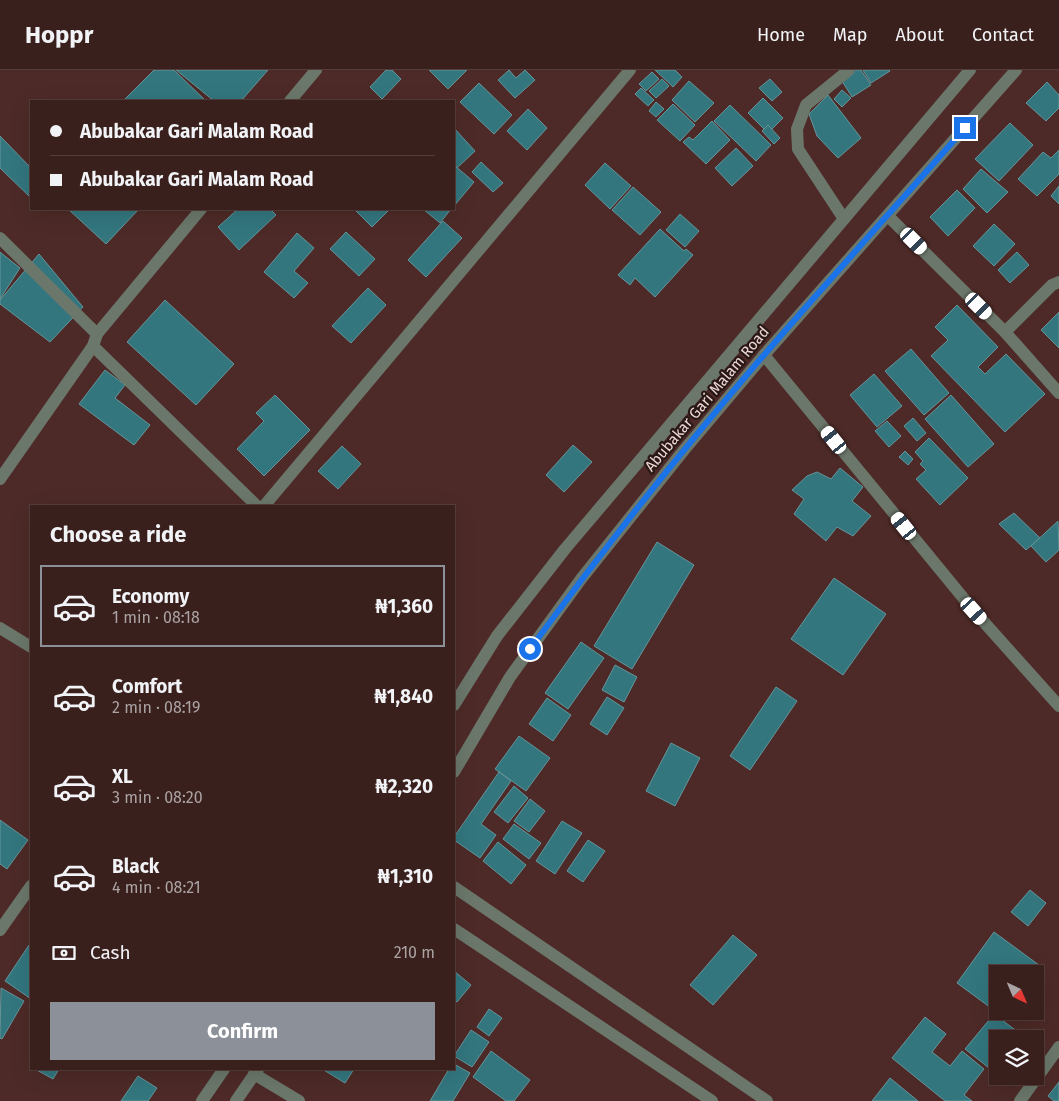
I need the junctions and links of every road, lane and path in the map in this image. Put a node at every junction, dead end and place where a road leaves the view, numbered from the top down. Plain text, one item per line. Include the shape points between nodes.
1 (316, 70) edge
2 (630, 70) edge
3 (850, 70) edge
4 (970, 70) edge
5 (1016, 70) edge
6 (291, 100) edge
7 (200, 210) edge
8 (888, 216) junction
9 (844, 219) junction
10 (0, 238) edge
11 (1059, 282) edge
12 (1006, 332) junction
13 (95, 340) junction
14 (764, 355) junction
15 (1059, 393) edge
16 (0, 479) edge
17 (256, 505) edge
18 (265, 505) edge
19 (0, 628) edge
20 (30, 646) edge
21 (455, 703) edge
22 (1059, 706) edge
23 (455, 770) edge
24 (30, 887) edge
25 (455, 888) edge
26 (0, 930) edge
27 (455, 930) edge
28 (1059, 1047) edge
29 (223, 1070) edge
30 (256, 1072) edge
31 (202, 1101) edge
32 (236, 1101) edge
33 (299, 1101) edge
34 (712, 1101) edge
35 (767, 1101) edge
36 (1020, 1101) edge

1 - 6 street
2 - 18 street
3 - 9 street via 806,105 797,129 798,149
4 - 9 street
5 - 8 street, Abubakar Gari Malam Road
7 - 13 street
8 - 12 street
8 - 14 street, Abubakar Gari Malam Road
9 - 21 street via 565,549 496,636
10 - 13 street
11 - 12 street via 1052,285
12 - 15 street
13 - 16 street
13 - 17 street
14 - 22 street via 974,611
14 - 23 street, Abubakar Gari Malam Road via 581,579 510,677
19 - 20 street
24 - 26 street
25 - 35 street
27 - 34 street
28 - 36 street
29 - 31 street
30 - 32 street
30 - 33 street

